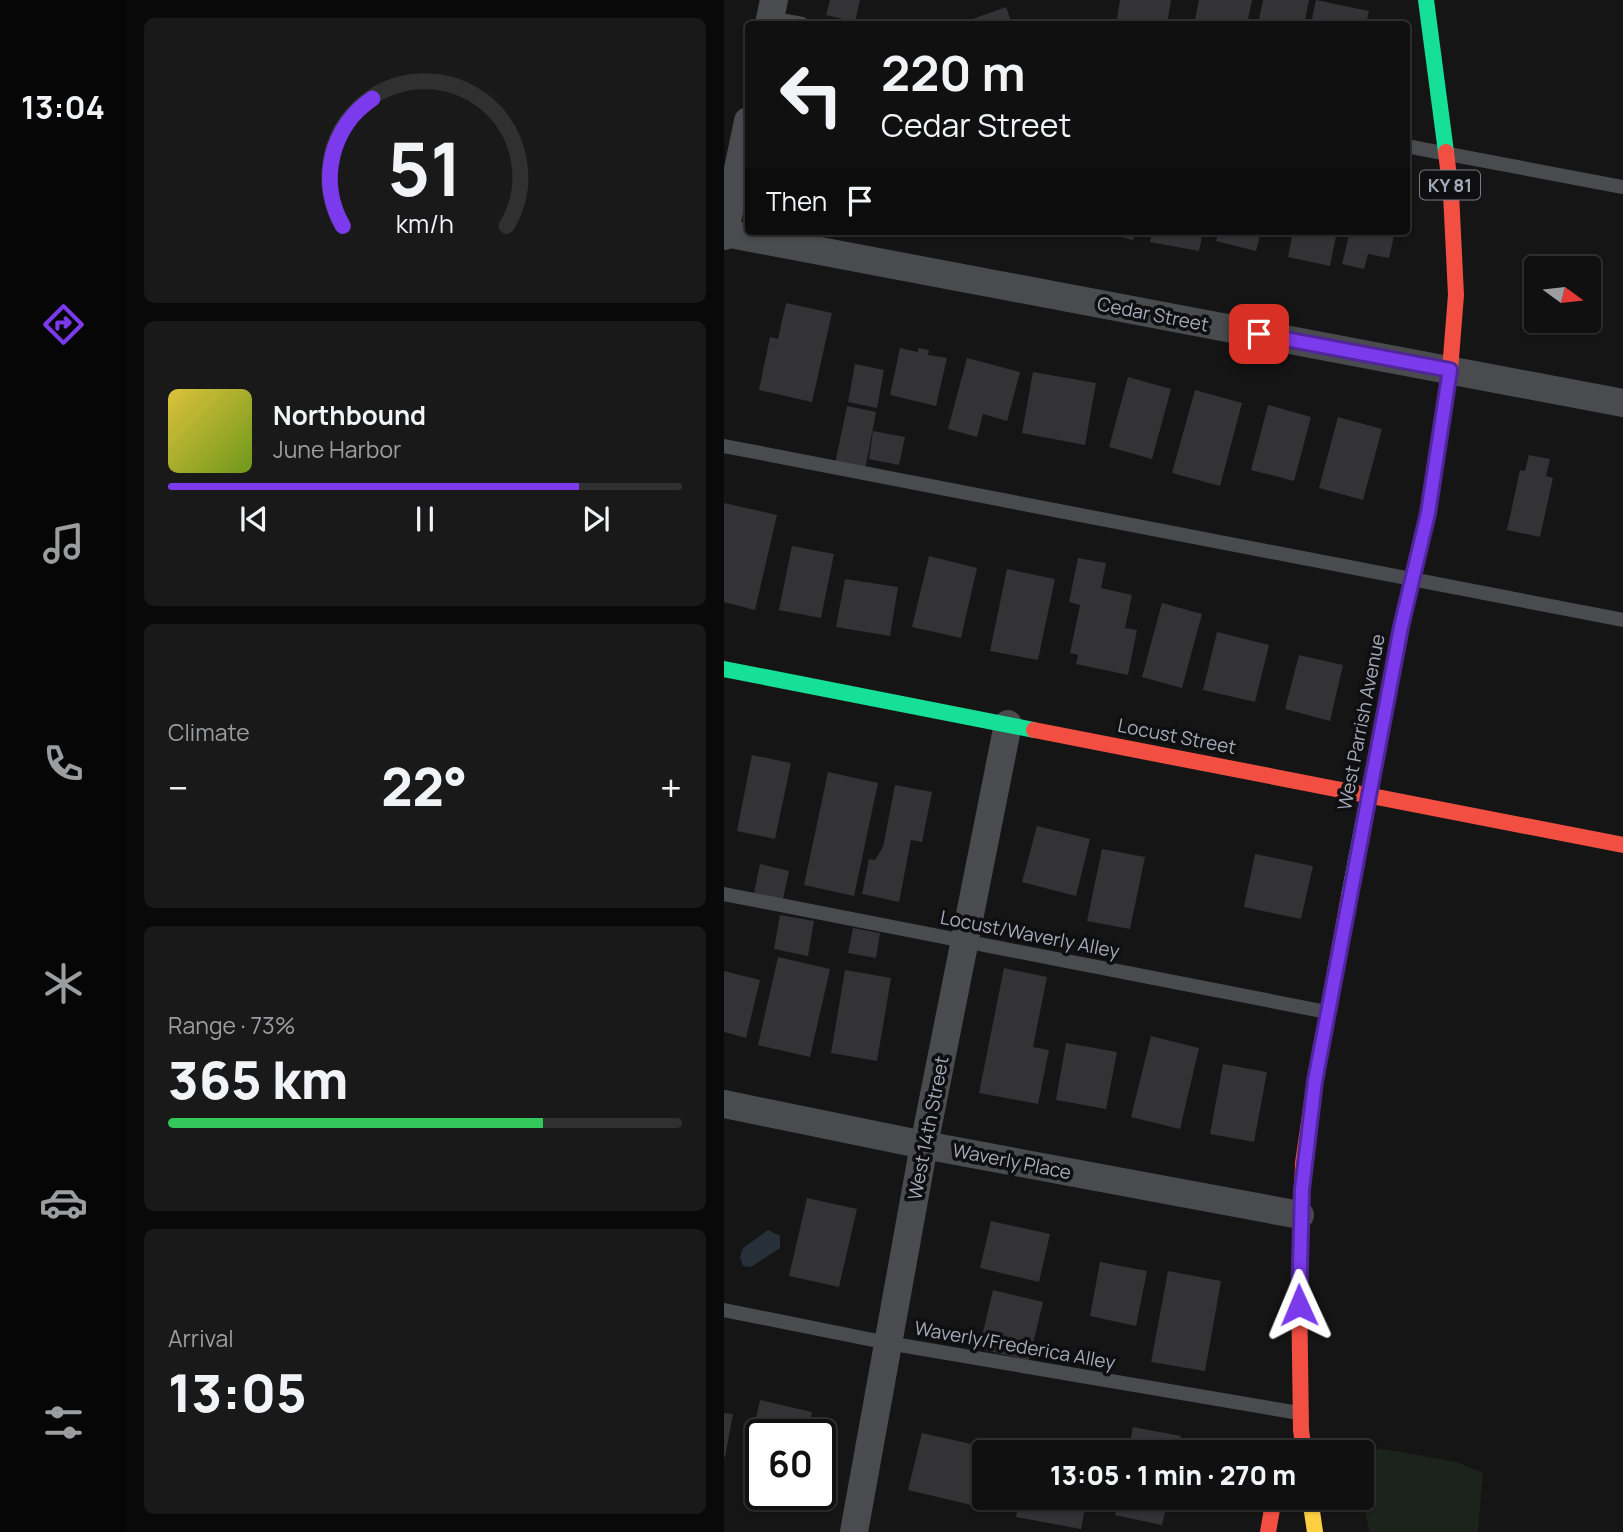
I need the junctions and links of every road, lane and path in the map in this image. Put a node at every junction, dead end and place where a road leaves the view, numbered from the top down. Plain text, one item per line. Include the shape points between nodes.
1 (1426, 0) edge
2 (771, 14) edge
3 (793, 21) edge
4 (745, 135) edge
5 (1410, 147) edge
6 (1446, 154) junction
7 (1622, 187) edge
8 (724, 234) edge
9 (1450, 370) junction
10 (1622, 403) edge
11 (724, 446) edge
12 (1413, 578) junction
13 (1622, 620) edge
14 (724, 669) edge
15 (1008, 724) junction
16 (1369, 795) junction
17 (1622, 845) edge
18 (724, 894) edge
19 (965, 941) junction
20 (1328, 1013) junction
21 (724, 1104) edge
22 (924, 1145) junction
23 (1300, 1215) junction
24 (724, 1310) edge
25 (888, 1343) junction
26 (1301, 1421) junction
27 (1291, 1440) edge
28 (1303, 1440) edge
29 (1272, 1510) edge
30 (1312, 1510) edge
31 (1315, 1530) edge
32 (854, 1532) edge
33 (1268, 1532) edge

1 - 6 main road, West Parrish Avenue / KY 81
2 - 3 lane
4 - 8 street
5 - 6 lane
6 - 7 lane
6 - 9 main road, West Parrish Avenue / KY 81 via 1456,295
8 - 9 street, Cedar Street
9 - 10 street, Cedar Street
9 - 12 main road, West Parrish Avenue / KY 81
11 - 12 lane
12 - 13 lane
12 - 16 main road, West Parrish Avenue / KY 81
14 - 15 main road, Locust Street
15 - 16 main road, Locust Street
15 - 19 street, West 14th Street
16 - 17 main road, Locust Street
16 - 20 main road, West Parrish Avenue / KY 81
18 - 19 lane, Locust/Waverly Alley
19 - 20 lane, Locust/Waverly Alley
19 - 22 street, West 14th Street
20 - 23 main road, West Parrish Avenue / KY 81 via 1305,1150
21 - 22 street, Waverly Place
22 - 23 street, Waverly Place
22 - 25 street, West 14th Street
23 - 26 main road, West Parrish Avenue / KY 81
24 - 25 lane, Waverly/Frederica Alley
25 - 26 lane, Waverly/Frederica Alley
25 - 32 street, West 14th Street
26 - 27 main road
26 - 28 main road, West Parrish Avenue / KY 81
29 - 33 main road
30 - 31 main road

